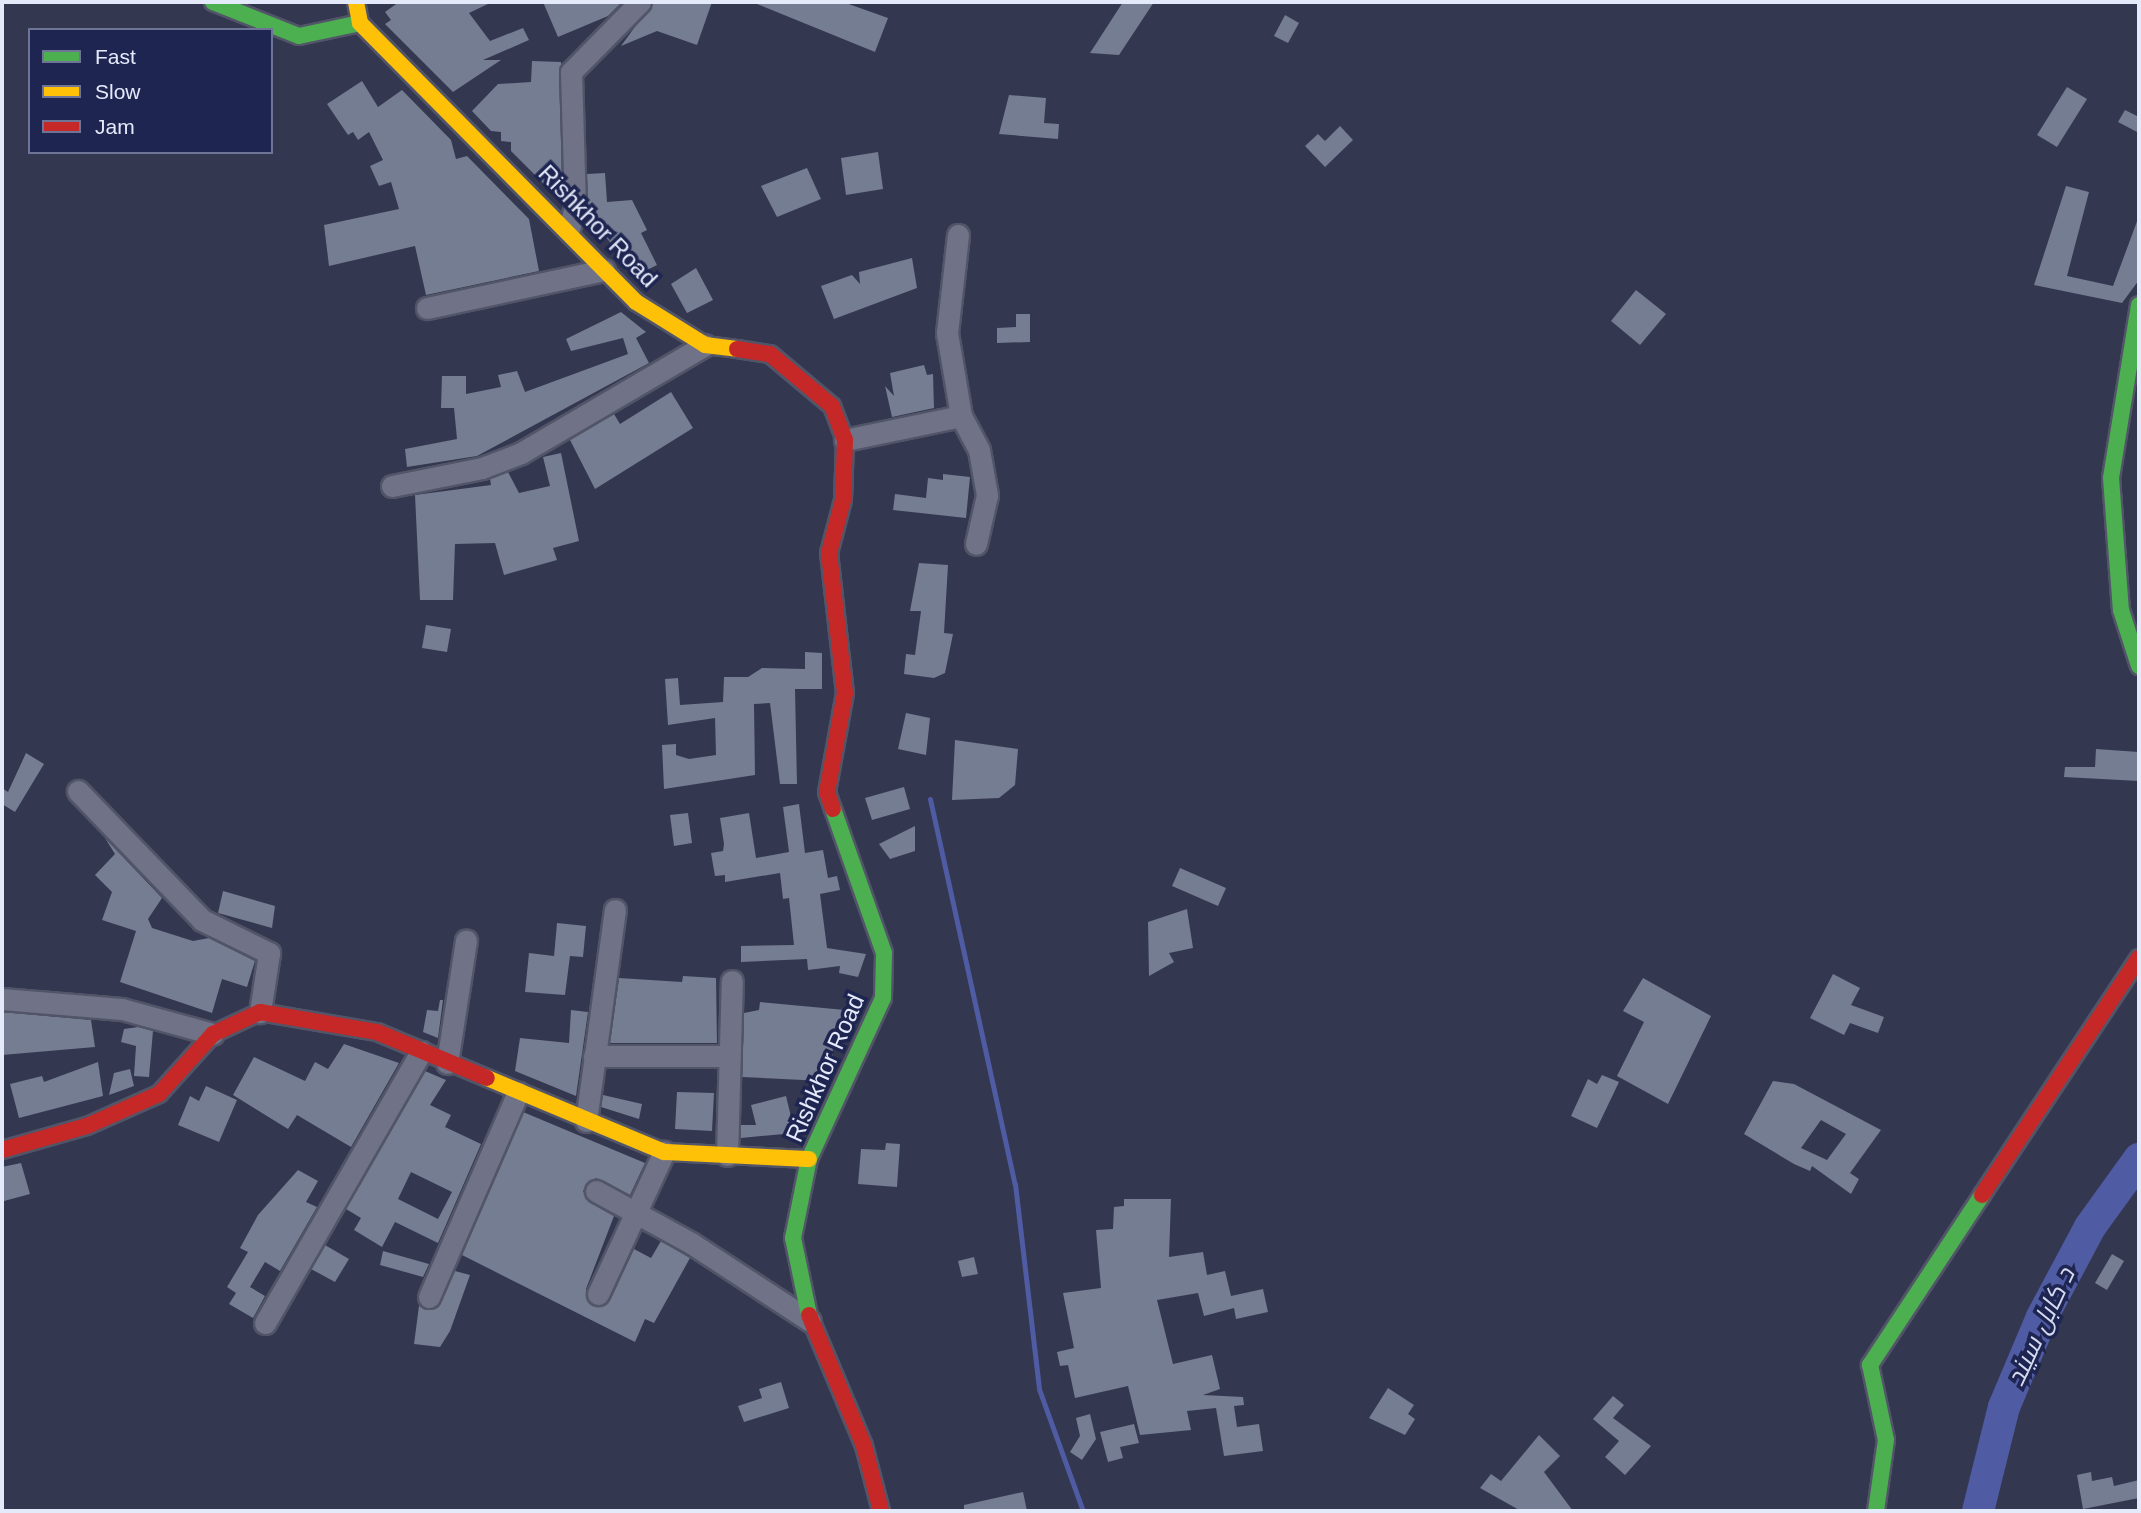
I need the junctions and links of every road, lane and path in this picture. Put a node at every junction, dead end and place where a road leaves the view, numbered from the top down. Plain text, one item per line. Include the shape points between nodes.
1 (213, 2) edge
2 (356, 2) edge
3 (640, 2) edge
4 (360, 23) junction
5 (268, 28) edge
6 (273, 29) edge
7 (569, 229) junction
8 (958, 235) dead end
9 (604, 270) junction
10 (2139, 305) edge
11 (427, 309) dead end
12 (705, 345) junction
13 (961, 416) junction
14 (845, 440) junction
15 (392, 486) dead end
16 (976, 544) dead end
17 (2139, 666) edge
18 (78, 791) dead end
19 (615, 910) dead end
20 (466, 940) dead end
21 (2139, 958) edge
22 (732, 981) dead end
23 (2, 999) edge
24 (260, 1012) junction
25 (213, 1034) junction
26 (421, 1052) junction
27 (594, 1056) junction
28 (726, 1056) junction
29 (447, 1063) junction
30 (518, 1093) junction
31 (586, 1121) junction
32 (2, 1150) edge
33 (664, 1152) junction
34 (727, 1155) junction
35 (809, 1159) junction
36 (596, 1191) dead end
37 (637, 1210) junction
38 (598, 1294) dead end
39 (429, 1297) dead end
40 (810, 1321) junction
41 (265, 1323) dead end
42 (881, 1511) edge
43 (1876, 1511) edge

1 - 5 street
2 - 4 street
3 - 7 street via 571,72 575,207
4 - 6 street via 299,36
4 - 7 street, Rishkhor Road
7 - 9 street, Rishkhor Road
8 - 13 street via 947,333
9 - 11 street
9 - 12 street, Rishkhor Road via 636,302
10 - 17 street via 2111,478 2121,610
12 - 14 street, Rishkhor Road via 771,354 832,406
12 - 15 street via 521,453 482,468
13 - 14 street
13 - 16 street via 979,450 987,495
14 - 35 street, Rishkhor Road via 843,500 829,553 845,693 827,792 884,953 883,998
18 - 24 street via 202,920 269,953
19 - 27 street
20 - 29 street
21 - 43 street via 2030,1116 2014,1153 1870,1364 1886,1440
22 - 28 street
23 - 25 street via 122,1009
24 - 25 street
24 - 26 street via 377,1032
25 - 32 street via 159,1094 87,1126
26 - 29 street
26 - 41 street
27 - 28 street
27 - 31 street
28 - 34 street
29 - 30 street
30 - 31 street
30 - 39 street
31 - 33 street
33 - 34 street
33 - 37 street
34 - 35 street
35 - 40 street, Rishkhor Road via 793,1238
36 - 37 street
37 - 38 street
37 - 40 street
40 - 42 street, Rishkhor Road via 864,1446

